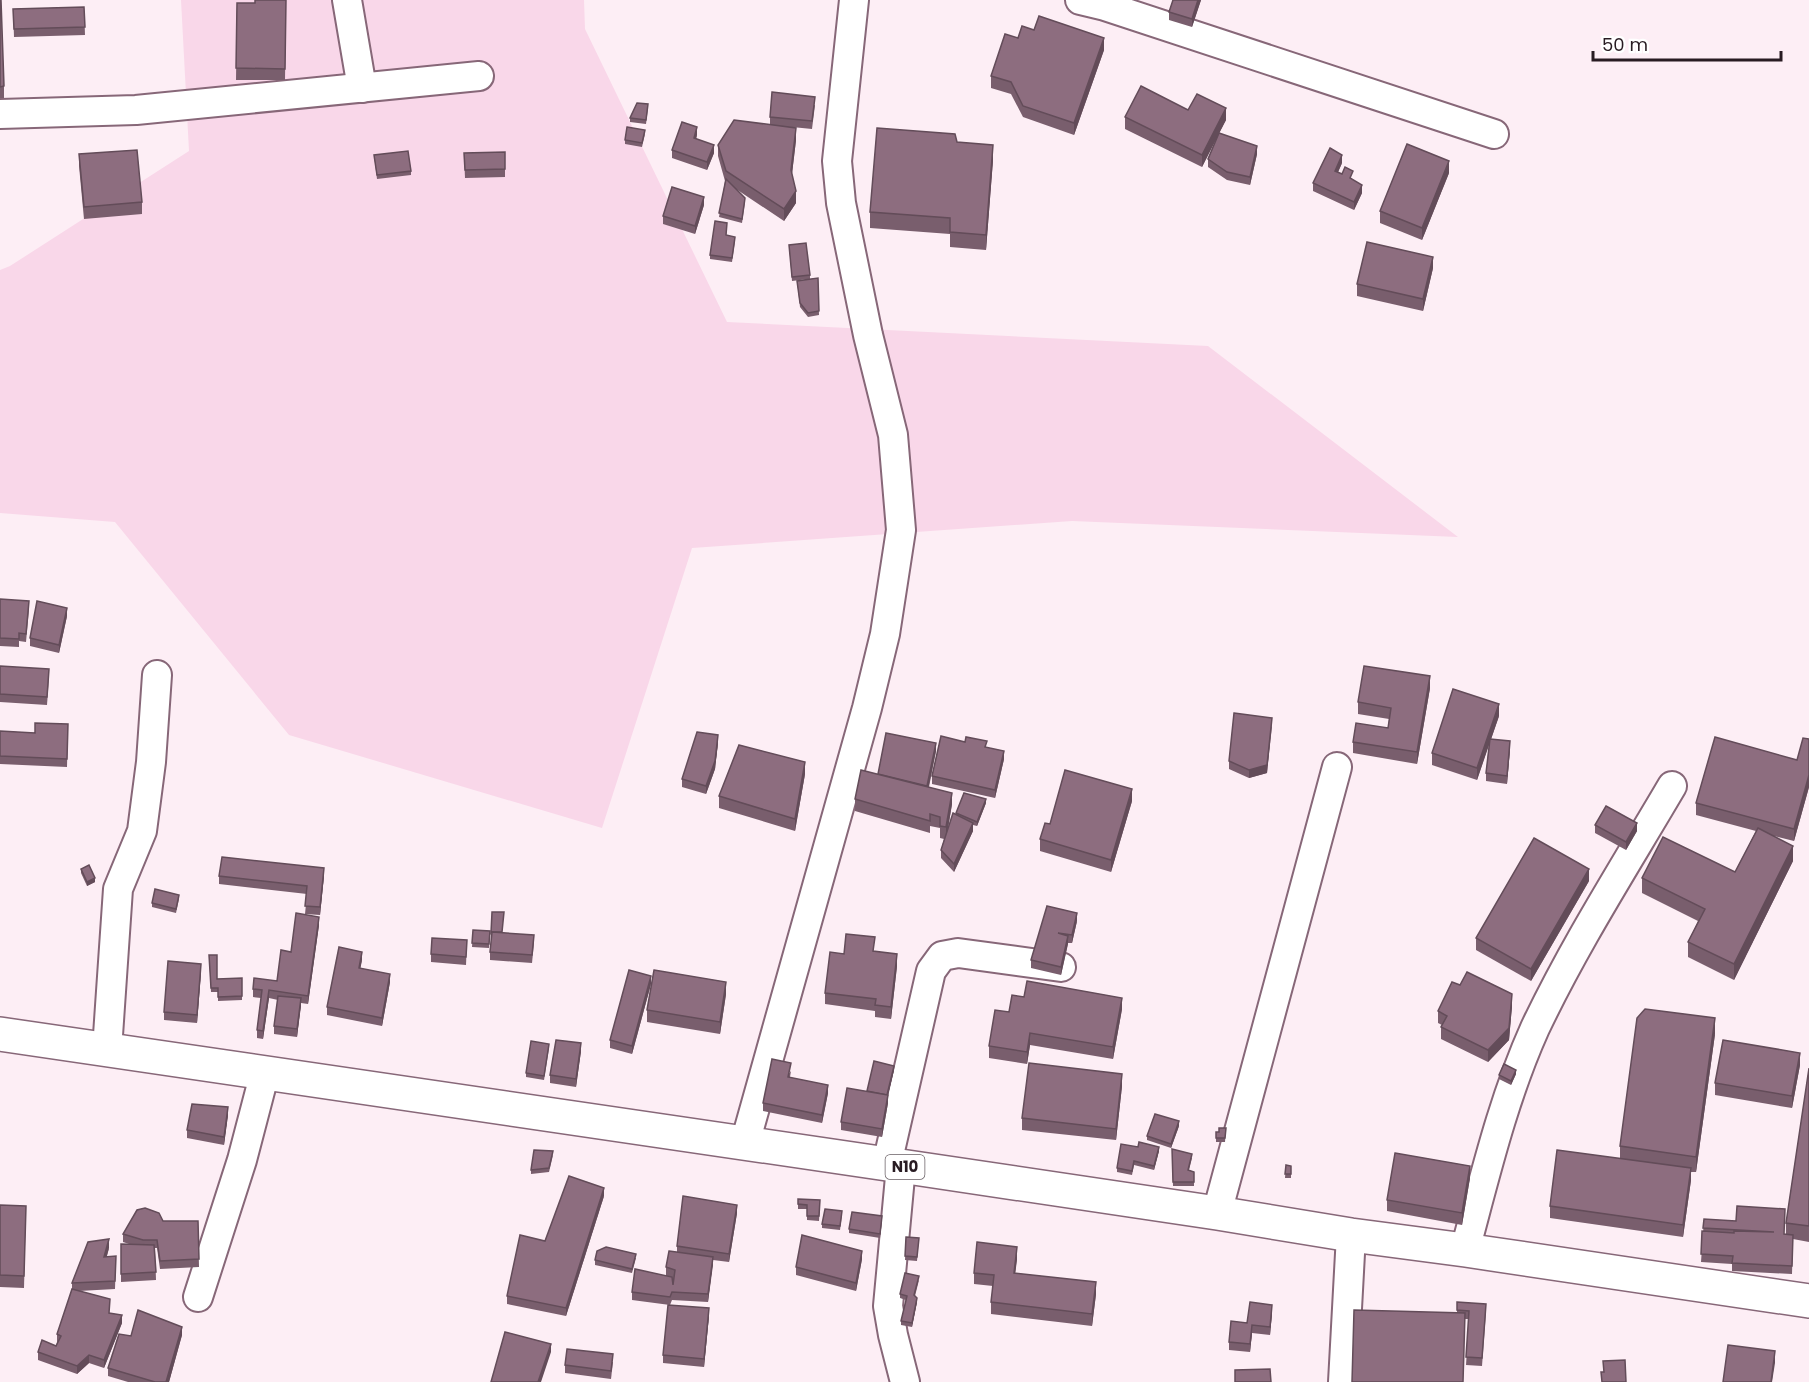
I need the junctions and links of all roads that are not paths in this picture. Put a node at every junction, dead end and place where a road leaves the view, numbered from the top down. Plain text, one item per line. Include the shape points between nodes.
1 (347, 0) edge
2 (854, 0) edge
3 (1080, 0) edge
4 (480, 76) dead end
5 (362, 88) junction
6 (0, 114) edge
7 (1494, 134) dead end
8 (157, 675) dead end
9 (1337, 767) dead end
10 (1672, 786) dead end
11 (1061, 967) edge
12 (0, 1034) edge
13 (107, 1050) junction
14 (265, 1072) junction
15 (744, 1143) junction
16 (894, 1165) junction
17 (1217, 1213) junction
18 (1351, 1235) junction
19 (1465, 1250) junction
20 (198, 1297) dead end
21 (1809, 1301) edge
22 (904, 1382) edge
23 (1343, 1382) edge

1 - 5 street
2 - 15 street via 837,161 841,203 893,435 901,530 885,634 869,698
3 - 7 street
4 - 5 street
5 - 6 street via 136,110
8 - 13 street via 142,831 118,889
9 - 17 street
10 - 19 street via 1578,946 1535,1029 1506,1102
11 - 16 street via 958,952 942,956 931,971
12 - 13 highway, N10
13 - 14 highway, N10
14 - 15 highway, N10
14 - 20 street via 242,1160
15 - 16 highway, N10
16 - 17 highway, N10
16 - 22 street via 888,1306
17 - 18 highway, N10
18 - 19 highway, N10
18 - 23 street
19 - 21 highway, N10

